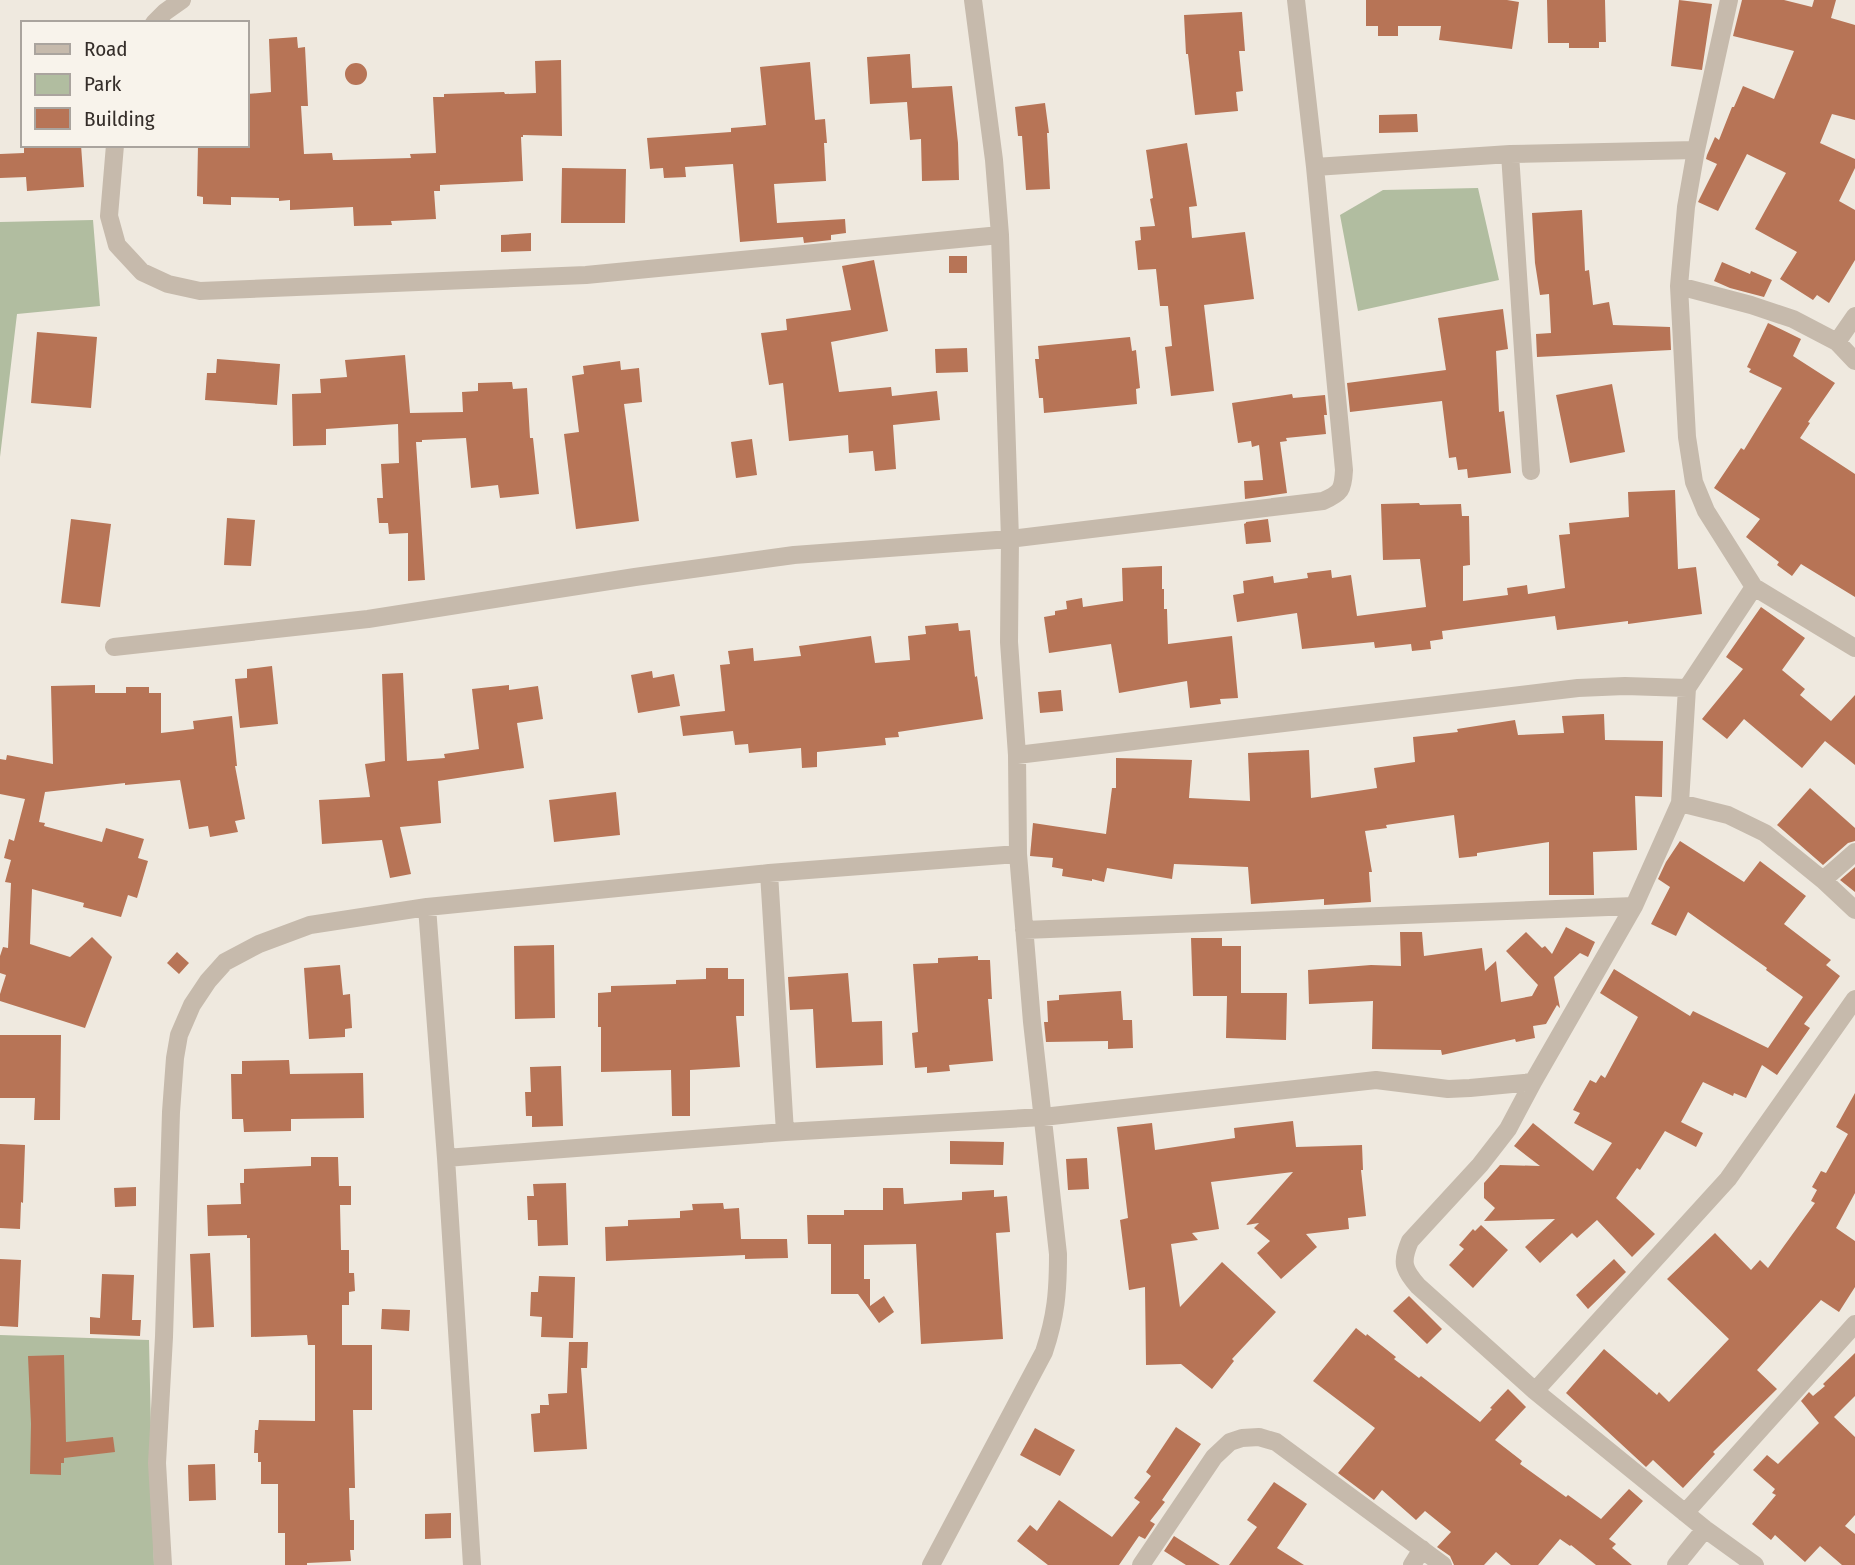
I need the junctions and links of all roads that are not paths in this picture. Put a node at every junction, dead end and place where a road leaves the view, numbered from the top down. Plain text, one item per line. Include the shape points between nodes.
1 (182, 0) edge
2 (973, 0) edge
3 (1296, 0) edge
4 (1729, 0) edge
5 (156, 21) edge
6 (115, 147) edge
7 (1696, 150) junction
8 (1510, 154) junction
9 (1315, 167) junction
10 (1000, 235) junction
11 (1679, 286) junction
12 (1855, 316) edge
13 (1837, 342) junction
14 (1855, 360) edge
15 (1531, 471) dead end
16 (1010, 539) junction
17 (1754, 587) junction
18 (114, 646) dead end
19 (1855, 648) edge
20 (1687, 688) junction
21 (1017, 755) junction
22 (1680, 803) junction
23 (1855, 852) edge
24 (1018, 854) junction
25 (769, 873) junction
26 (1823, 880) junction
27 (1633, 906) junction
28 (427, 907) junction
29 (1855, 910) edge
30 (1024, 930) junction
31 (1855, 999) edge
32 (1533, 1082) junction
33 (1044, 1117) junction
34 (785, 1132) junction
35 (446, 1158) junction
36 (1855, 1324) edge
37 (1535, 1391) junction
38 (1685, 1513) junction
39 (1705, 1529) junction
40 (1422, 1549) junction
41 (163, 1565) edge
42 (472, 1565) edge
43 (930, 1565) edge
44 (1141, 1565) edge
45 (1412, 1565) edge
46 (1443, 1565) edge
47 (1676, 1565) edge
48 (1755, 1565) edge

1 - 5 street
2 - 10 street
3 - 9 street
4 - 7 street
6 - 10 street via 109,216 117,245 142,272 168,284 200,290 586,275
7 - 8 street
7 - 11 street
8 - 9 street
8 - 15 street
9 - 16 street via 1344,470 1341,490 1323,501
10 - 16 street
11 - 13 street via 1762,308
11 - 17 street via 1687,437 1694,482 1706,511
12 - 13 street
13 - 14 street
16 - 18 street via 794,555 368,619
16 - 21 street via 1009,642
17 - 19 street
17 - 20 street
20 - 21 street via 1578,688
20 - 22 street
21 - 24 street
22 - 26 street via 1728,815 1765,833
22 - 27 street
23 - 26 street
24 - 25 street
24 - 30 street
25 - 28 street
25 - 34 street
26 - 29 street
27 - 30 street
27 - 32 street
28 - 35 street
28 - 41 street via 310,925 259,944 225,962 208,981 179,1035 171,1112 158,1463
30 - 33 street
31 - 37 street via 1728,1179
32 - 33 street via 1448,1088 1376,1080
32 - 37 street via 1508,1129 1410,1241 1404,1266 1418,1286
33 - 34 street
33 - 43 street via 1058,1254 1053,1325 1044,1352
34 - 35 street
35 - 42 street
36 - 38 street
37 - 38 street
38 - 39 street
39 - 47 street
39 - 48 street
40 - 44 street via 1276,1442 1259,1437 1230,1442 1214,1457
40 - 45 street
40 - 46 street

